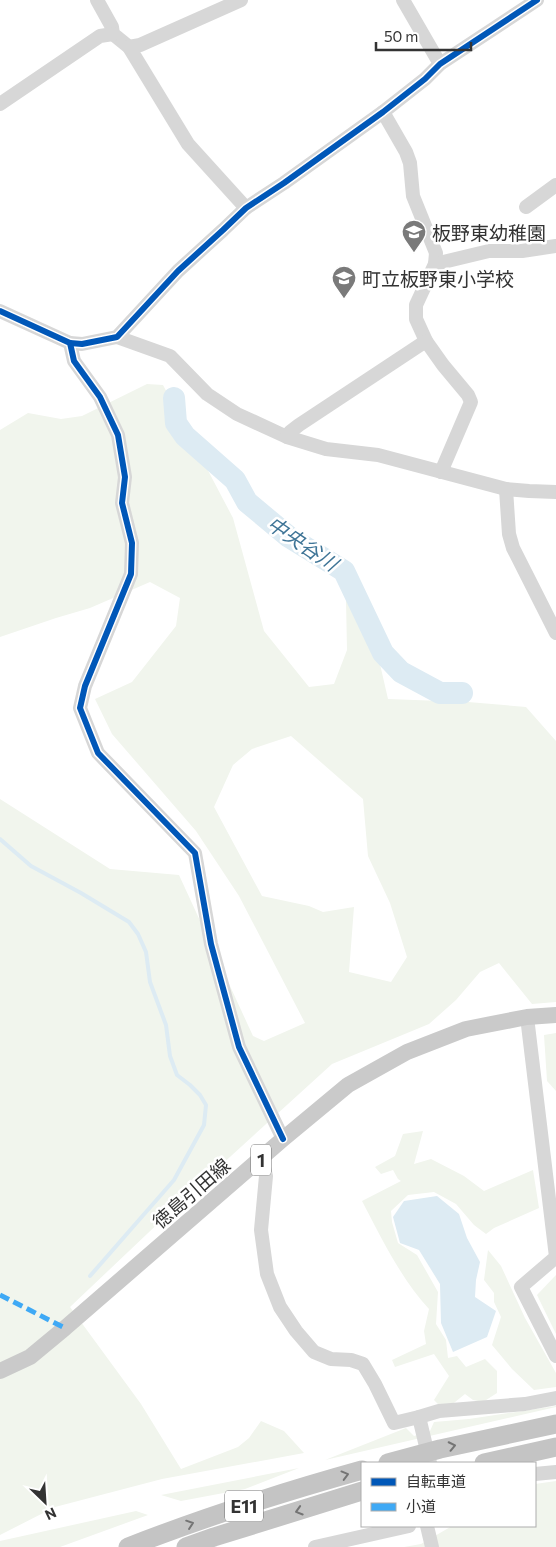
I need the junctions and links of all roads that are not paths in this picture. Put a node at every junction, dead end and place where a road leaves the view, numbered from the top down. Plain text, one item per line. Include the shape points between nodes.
1 (97, 0) edge
2 (241, 0) edge
3 (403, 0) edge
4 (537, 0) edge
5 (113, 34) junction
6 (129, 46) junction
7 (440, 64) junction
8 (0, 104) edge
9 (382, 112) junction
10 (556, 185) edge
11 (526, 207) dead end
12 (246, 208) junction
13 (556, 246) edge
14 (435, 264) junction
15 (0, 310) edge
16 (117, 337) junction
17 (426, 340) junction
18 (70, 343) junction
19 (287, 438) junction
20 (441, 472) junction
21 (506, 489) junction
22 (556, 492) edge
23 (556, 633) edge
24 (556, 1015) edge
25 (526, 1017) junction
26 (283, 1139) junction
27 (262, 1159) junction
28 (556, 1356) edge
29 (0, 1372) edge
30 (556, 1398) edge
31 (420, 1420) junction
32 (556, 1424) edge
33 (556, 1447) edge
34 (392, 1462) edge
35 (430, 1462) edge
36 (488, 1462) edge
37 (361, 1470) edge
38 (556, 1472) edge
39 (536, 1474) edge
40 (361, 1491) edge
41 (405, 1527) edge
42 (427, 1527) edge
43 (166, 1532) junction
44 (118, 1547) edge
45 (128, 1547) edge
46 (186, 1547) edge
47 (315, 1547) edge
48 (432, 1547) edge

1 - 5 street
2 - 6 street via 140,45
3 - 7 street
4 - 7 street
5 - 6 street
5 - 8 street via 100,36
6 - 12 street via 188,144
7 - 9 street
9 - 12 street
9 - 14 street via 410,163 413,196 436,253
10 - 11 street
12 - 16 street via 178,271
13 - 14 street via 522,251 489,250
14 - 17 street via 416,305 416,319
15 - 18 street
16 - 18 street via 82,344
16 - 19 street via 170,356 207,394 237,414
17 - 19 street via 298,425
17 - 20 street via 471,402
18 - 26 street via 74,361 100,397 118,435 125,476 122,503 132,543 131,574 80,708 98,753 195,853 211,944 239,1047
19 - 20 street via 326,449 378,455
20 - 21 street
21 - 22 street
21 - 23 street via 513,548
24 - 25 main road, 徳島引田線 / 1
25 - 26 main road, 徳島引田線 / 1 via 466,1029 407,1052 348,1085
25 - 28 street via 556,1257 521,1287
26 - 27 main road, 徳島引田線 / 1
27 - 29 main road, 徳島引田線 / 1 via 30,1357
27 - 31 street via 266,1176 261,1230 268,1274 280,1307 314,1352 331,1359 363,1364 394,1423
30 - 31 street via 525,1404 439,1411
31 - 35 street
34 -> 32 highway
33 - 36 highway
43 -> 37 highway, E11
38 - 39 street
40 -> 46 highway, E11
41 - 47 street
42 - 48 street
43 - 44 highway
43 - 45 highway, E11

